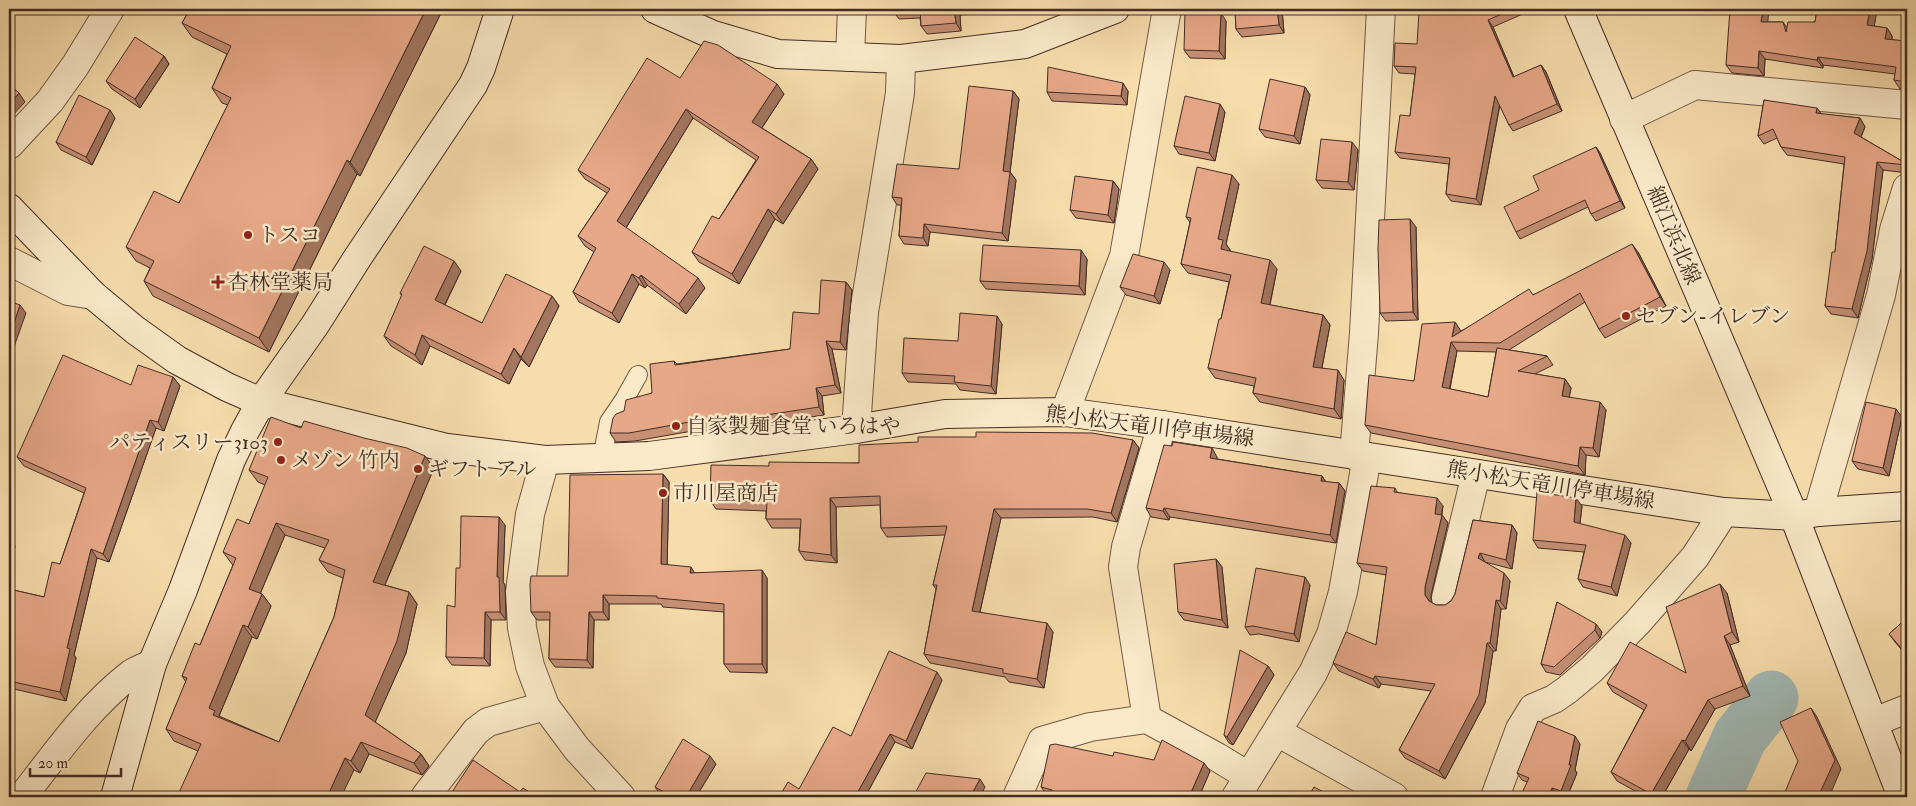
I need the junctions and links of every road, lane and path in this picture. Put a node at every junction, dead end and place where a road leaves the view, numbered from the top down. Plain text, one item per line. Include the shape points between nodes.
1 (110, 9) edge
2 (500, 9) edge
3 (655, 9) edge
4 (852, 9) edge
5 (1115, 9) edge
6 (1167, 9) edge
7 (1381, 9) edge
8 (1578, 9) edge
9 (850, 57) junction
10 (901, 60) junction
11 (1907, 104) edge
12 (1624, 118) junction
13 (9, 144) edge
14 (1907, 188) edge
15 (9, 208) edge
16 (9, 262) edge
17 (93, 295) junction
18 (638, 375) dead end
19 (261, 402) junction
20 (1065, 412) junction
21 (1162, 425) junction
22 (856, 429) junction
23 (1360, 456) junction
24 (602, 458) junction
25 (545, 460) junction
26 (1476, 474) junction
27 (1907, 506) edge
28 (1724, 512) junction
29 (1806, 514) junction
30 (1446, 598) dead end
31 (152, 664) junction
32 (545, 706) junction
33 (1907, 710) edge
34 (1147, 719) junction
35 (1874, 722) junction
36 (1277, 732) junction
37 (1242, 787) edge
38 (22, 797) edge
39 (116, 797) edge
40 (425, 797) edge
41 (621, 797) edge
42 (1017, 797) edge
43 (1394, 797) edge
44 (1495, 797) edge
45 (1902, 797) edge

1 - 13 street via 50,101
2 - 19 street via 473,85
3 - 9 street via 713,35 778,54
4 - 9 street
5 - 10 street via 1025,44
6 - 20 street via 1124,256
7 - 23 street
8 - 12 street, 細江浜北線
9 - 10 street
10 - 22 street via 900,94 864,312
11 - 12 street via 1695,85
12 - 29 street, 細江浜北線
14 - 29 street via 1894,230 1881,295
15 - 17 street, 熊小松天竜川停車場線
16 - 17 street via 68,291
17 - 19 street, 熊小松天竜川停車場線 via 177,360
18 - 24 lane via 609,422
19 - 25 street, 熊小松天竜川停車場線 via 447,448
19 - 31 street via 231,460
20 - 21 street, 熊小松天竜川停車場線
20 - 22 street, 熊小松天竜川停車場線 via 945,414
21 - 23 street, 熊小松天竜川停車場線
21 - 34 street via 1123,567
22 - 24 street, 熊小松天竜川停車場線 via 649,456
23 - 26 street, 熊小松天竜川停車場線
23 - 36 street via 1343,592 1331,634 1313,673
24 - 25 street, 熊小松天竜川停車場線
25 - 32 street via 530,514 520,592 522,628 530,666
26 - 28 street, 熊小松天竜川停車場線
26 - 30 street
27 - 29 street, 熊小松天竜川停車場線
28 - 29 street, 熊小松天竜川停車場線
28 - 44 street via 1695,557 1637,623 1567,690 1533,708 1520,730
29 - 35 street
31 - 38 street via 133,673 105,698
31 - 39 street
32 - 40 street via 488,722 476,731
32 - 41 street via 577,749
33 - 35 street
34 - 37 street via 1217,756
34 - 42 street via 1090,727 1042,741
35 - 45 street
36 - 37 street
36 - 43 street

